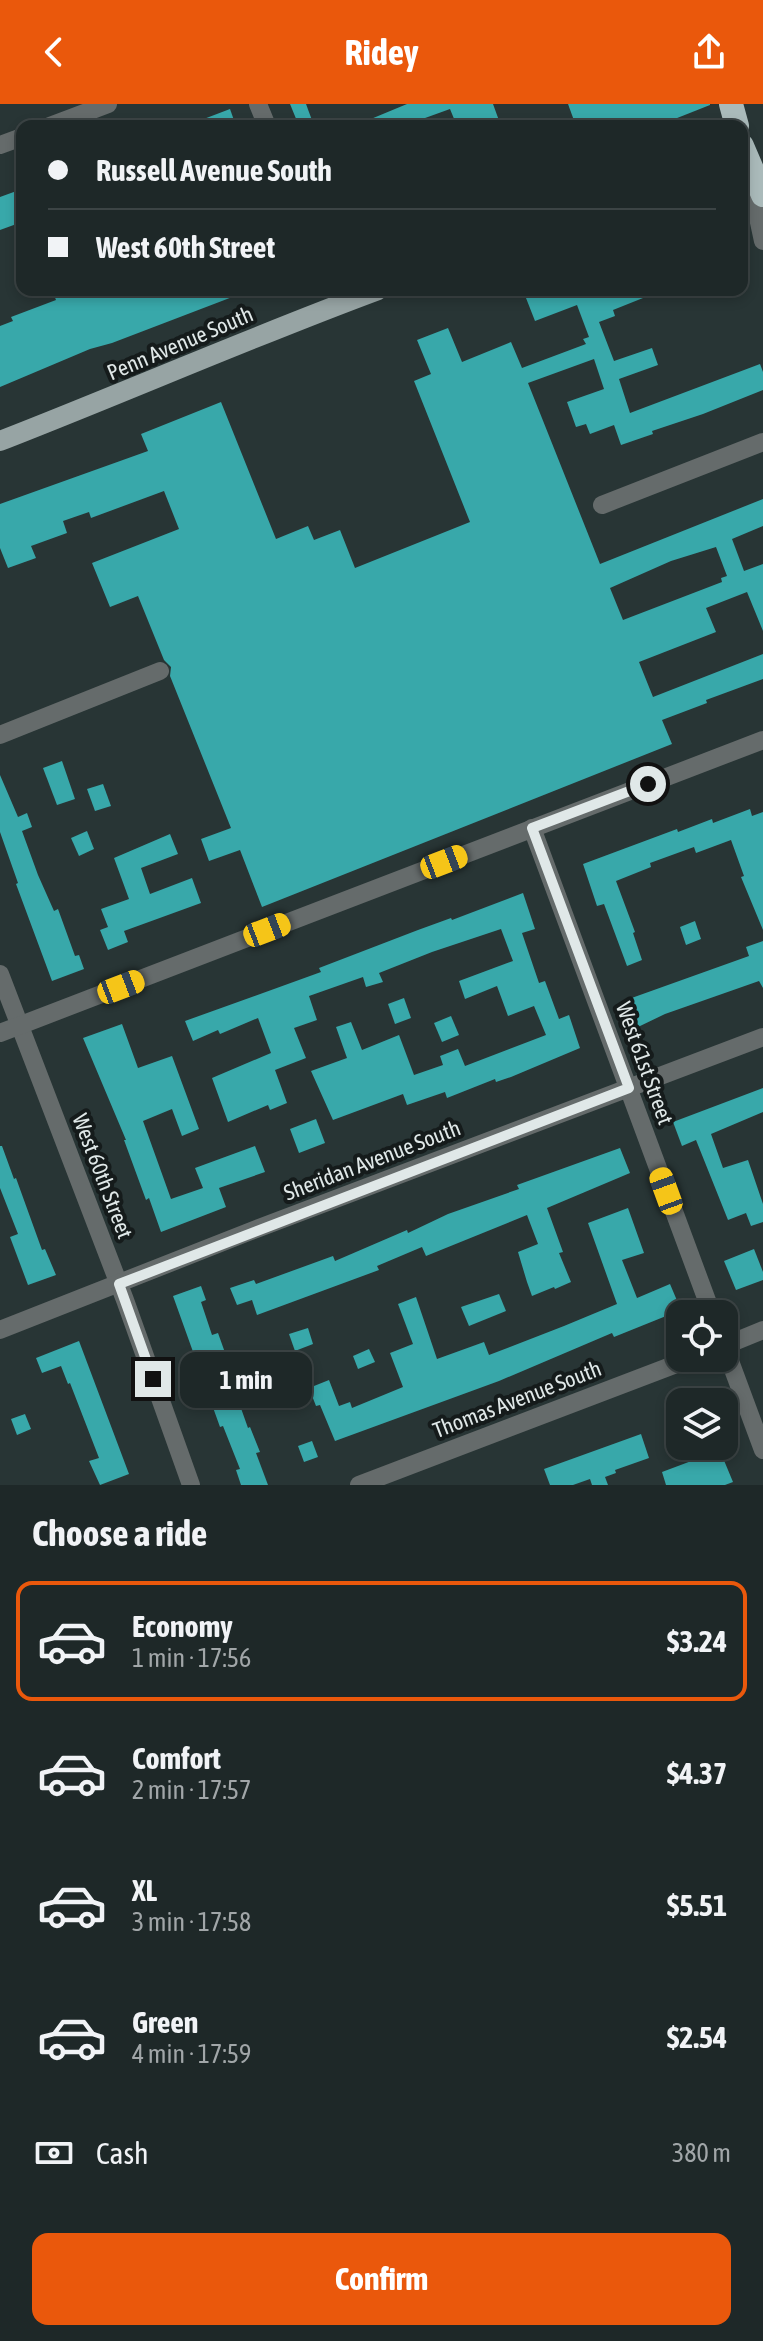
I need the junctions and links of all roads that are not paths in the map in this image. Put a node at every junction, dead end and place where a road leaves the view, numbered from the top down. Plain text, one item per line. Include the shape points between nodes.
1 (108, 104) edge
2 (66, 120) edge
3 (748, 151) edge
4 (763, 195) edge
5 (763, 241) edge
6 (332, 299) edge
7 (0, 441) edge
8 (763, 442) edge
9 (602, 505) dead end
10 (160, 671) dead end
11 (0, 735) edge
12 (763, 740) edge
13 (532, 828) junction
14 (0, 974) edge
15 (19, 1026) junction
16 (0, 1033) edge
17 (763, 1037) edge
18 (629, 1088) junction
19 (119, 1284) junction
20 (707, 1300) edge
21 (0, 1330) edge
22 (763, 1330) edge
23 (738, 1340) edge
24 (666, 1368) edge
25 (734, 1372) edge
26 (763, 1450) edge
27 (191, 1485) edge
28 (359, 1485) edge

1 - 2 street
3 - 4 highway
3 - 5 street
6 - 7 main road, Penn Avenue South via 111,398
8 - 9 street
10 - 11 street
12 - 13 street
13 - 15 street
13 - 18 street, West 61st Street
14 - 15 street, West 60th Street
15 - 16 street
15 - 19 street, West 60th Street
17 - 18 street, Sheridan Avenue South
18 - 19 street, Sheridan Avenue South
18 - 20 street, West 61st Street
19 - 21 street, Sheridan Avenue South
19 - 27 street, West 60th Street
22 - 23 street
24 - 28 street, Thomas Avenue South
25 - 26 street

